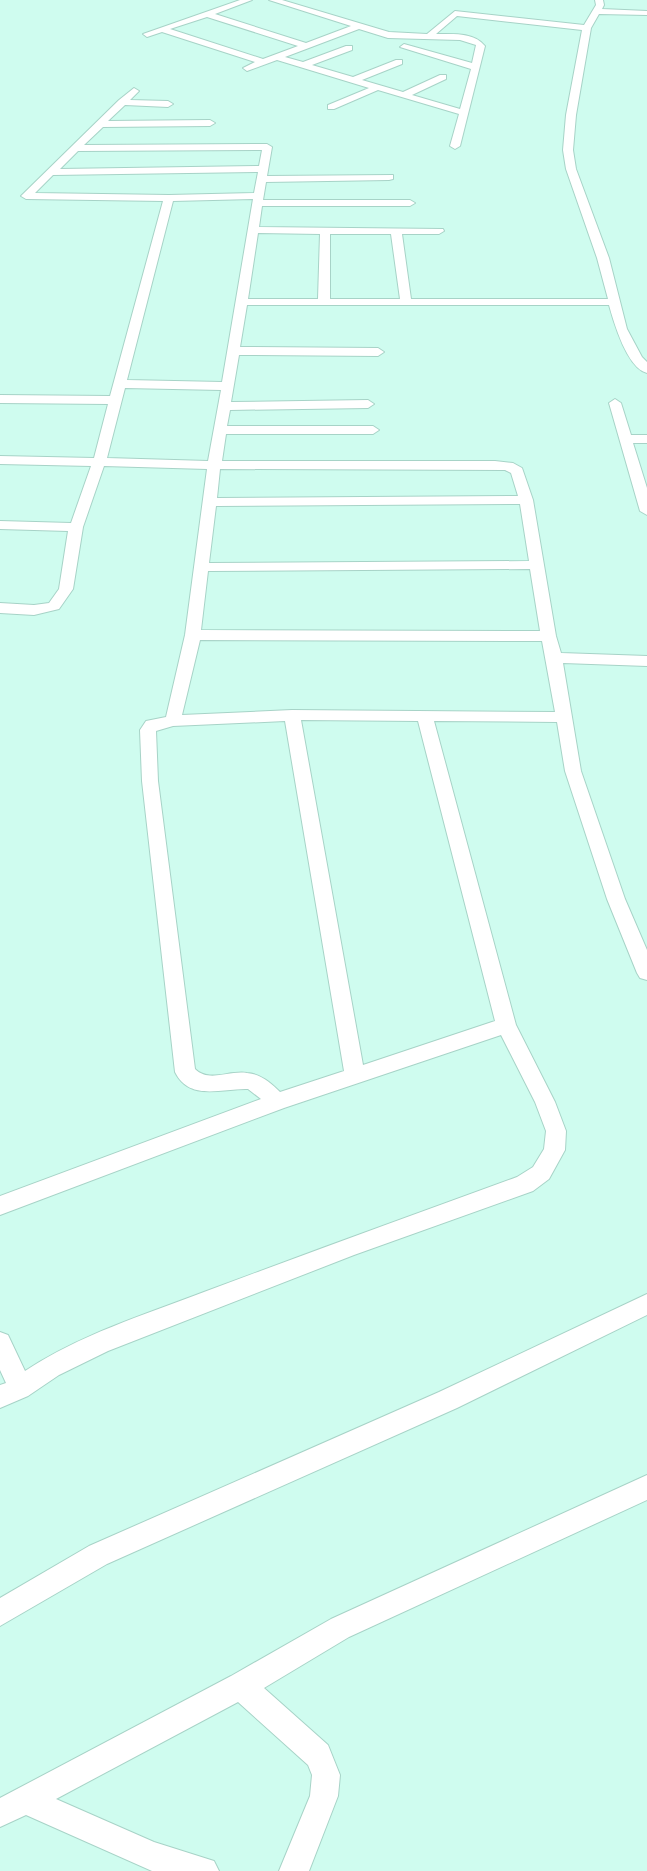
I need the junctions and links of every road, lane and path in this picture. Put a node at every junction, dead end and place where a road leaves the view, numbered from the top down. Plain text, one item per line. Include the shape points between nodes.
1 (248, 0) edge
2 (273, 0) edge
3 (598, 0) edge
4 (596, 11) junction
5 (647, 13) edge
6 (207, 14) junction
7 (359, 26) junction
8 (162, 29) junction
9 (586, 30) junction
10 (147, 34) dead end
11 (429, 36) junction
12 (306, 46) junction
13 (404, 47) dead end
14 (349, 48) dead end
15 (276, 57) junction
16 (263, 62) junction
17 (399, 62) dead end
18 (304, 66) junction
19 (247, 68) dead end
20 (475, 68) junction
21 (443, 78) dead end
22 (354, 80) junction
23 (378, 87) junction
24 (134, 91) dead end
25 (404, 95) junction
26 (122, 102) junction
27 (168, 104) dead end
28 (331, 107) dead end
29 (464, 113) junction
30 (210, 123) dead end
31 (100, 124) junction
32 (455, 146) dead end
33 (76, 148) junction
34 (51, 172) junction
35 (262, 174) junction
36 (389, 177) dead end
37 (169, 198) junction
38 (258, 199) junction
39 (410, 202) dead end
40 (252, 230) junction
41 (396, 231) junction
42 (439, 231) dead end
43 (326, 232) junction
44 (406, 301) junction
45 (240, 302) junction
46 (324, 302) junction
47 (615, 302) junction
48 (232, 351) junction
49 (378, 352) dead end
50 (647, 369) edge
51 (120, 384) junction
52 (226, 386) junction
53 (0, 398) edge
54 (116, 400) junction
55 (615, 403) dead end
56 (368, 404) dead end
57 (223, 406) junction
58 (220, 430) junction
59 (373, 430) dead end
60 (647, 438) edge
61 (626, 439) junction
62 (0, 460) edge
63 (99, 463) junction
64 (214, 465) junction
65 (526, 500) junction
66 (209, 502) junction
67 (647, 511) edge
68 (0, 525) edge
69 (76, 528) junction
70 (536, 565) junction
71 (200, 567) junction
72 (0, 608) edge
73 (193, 635) junction
74 (548, 636) junction
75 (647, 660) edge
76 (555, 664) junction
77 (647, 667) edge
78 (292, 715) junction
79 (562, 716) junction
80 (424, 717) junction
81 (173, 721) junction
82 (647, 973) edge
83 (506, 1025) junction
84 (355, 1075) junction
85 (277, 1102) junction
86 (0, 1206) edge
87 (647, 1304) edge
88 (0, 1344) edge
89 (10, 1393) edge
90 (647, 1487) edge
91 (0, 1613) edge
92 (241, 1686) junction
93 (26, 1800) junction
94 (0, 1814) edge
95 (204, 1871) edge
96 (294, 1871) edge

1 - 6 street
2 - 7 street
3 - 4 street via 600,5
4 - 5 street
4 - 9 street
6 - 8 street
6 - 12 street
7 - 11 street via 397,36
7 - 12 street
8 - 10 street
8 - 16 street
9 - 11 street via 453,14
9 - 47 street via 568,150 571,169
11 - 20 street via 475,40 481,46
12 - 15 street
13 - 20 street
14 - 18 street
15 - 16 street
15 - 18 street
16 - 19 street
17 - 22 street
18 - 22 street
20 - 29 street
21 - 25 street
22 - 23 street
23 - 25 street
23 - 28 street
24 - 26 street
25 - 29 street
26 - 27 street
26 - 31 street
29 - 32 street
30 - 31 street
31 - 33 street
33 - 34 street
33 - 35 street via 267,147
34 - 35 street
34 - 37 street via 26,196
35 - 36 street
35 - 38 street
37 - 38 street
37 - 51 street
38 - 39 street
38 - 40 street
40 - 43 street
40 - 45 street
41 - 42 street
41 - 43 street
41 - 44 street
43 - 46 street
44 - 46 street
44 - 47 street
45 - 46 street
45 - 48 street
47 - 50 street via 621,329
48 - 49 street
48 - 52 street
51 - 52 street
51 - 54 street
52 - 57 street
53 - 54 street
54 - 63 street
55 - 61 street
56 - 57 street
57 - 58 street
58 - 59 street
58 - 64 street
60 - 61 street
61 - 67 street
62 - 63 street
63 - 64 street
63 - 69 street
64 - 65 street via 508,466 517,471
64 - 66 street
65 - 66 street
65 - 70 street
66 - 71 street
68 - 69 street
69 - 72 street via 66,589 54,606 34,610
70 - 71 street
70 - 74 street
71 - 73 street
73 - 74 street
73 - 81 street
74 - 76 street
75 - 76 street
76 - 77 street via 626,669
76 - 79 street
78 - 80 street
78 - 81 street
78 - 84 street
79 - 80 street
79 - 82 street via 573,771 616,899
80 - 83 street
81 - 85 street via 152,725 148,730 150,781 185,1072 191,1080 201,1084 247,1081 257,1084
83 - 84 street
83 - 89 street via 556,1131 554,1150 541,1173 524,1184 100,1343 51,1367
84 - 85 street
85 - 86 street
87 - 91 street via 448,1400 98,1555
88 - 89 street
90 - 92 street via 340,1628
92 - 93 street
92 - 96 street via 318,1754 326,1775 324,1796
93 - 94 street
93 - 95 street via 152,1856

